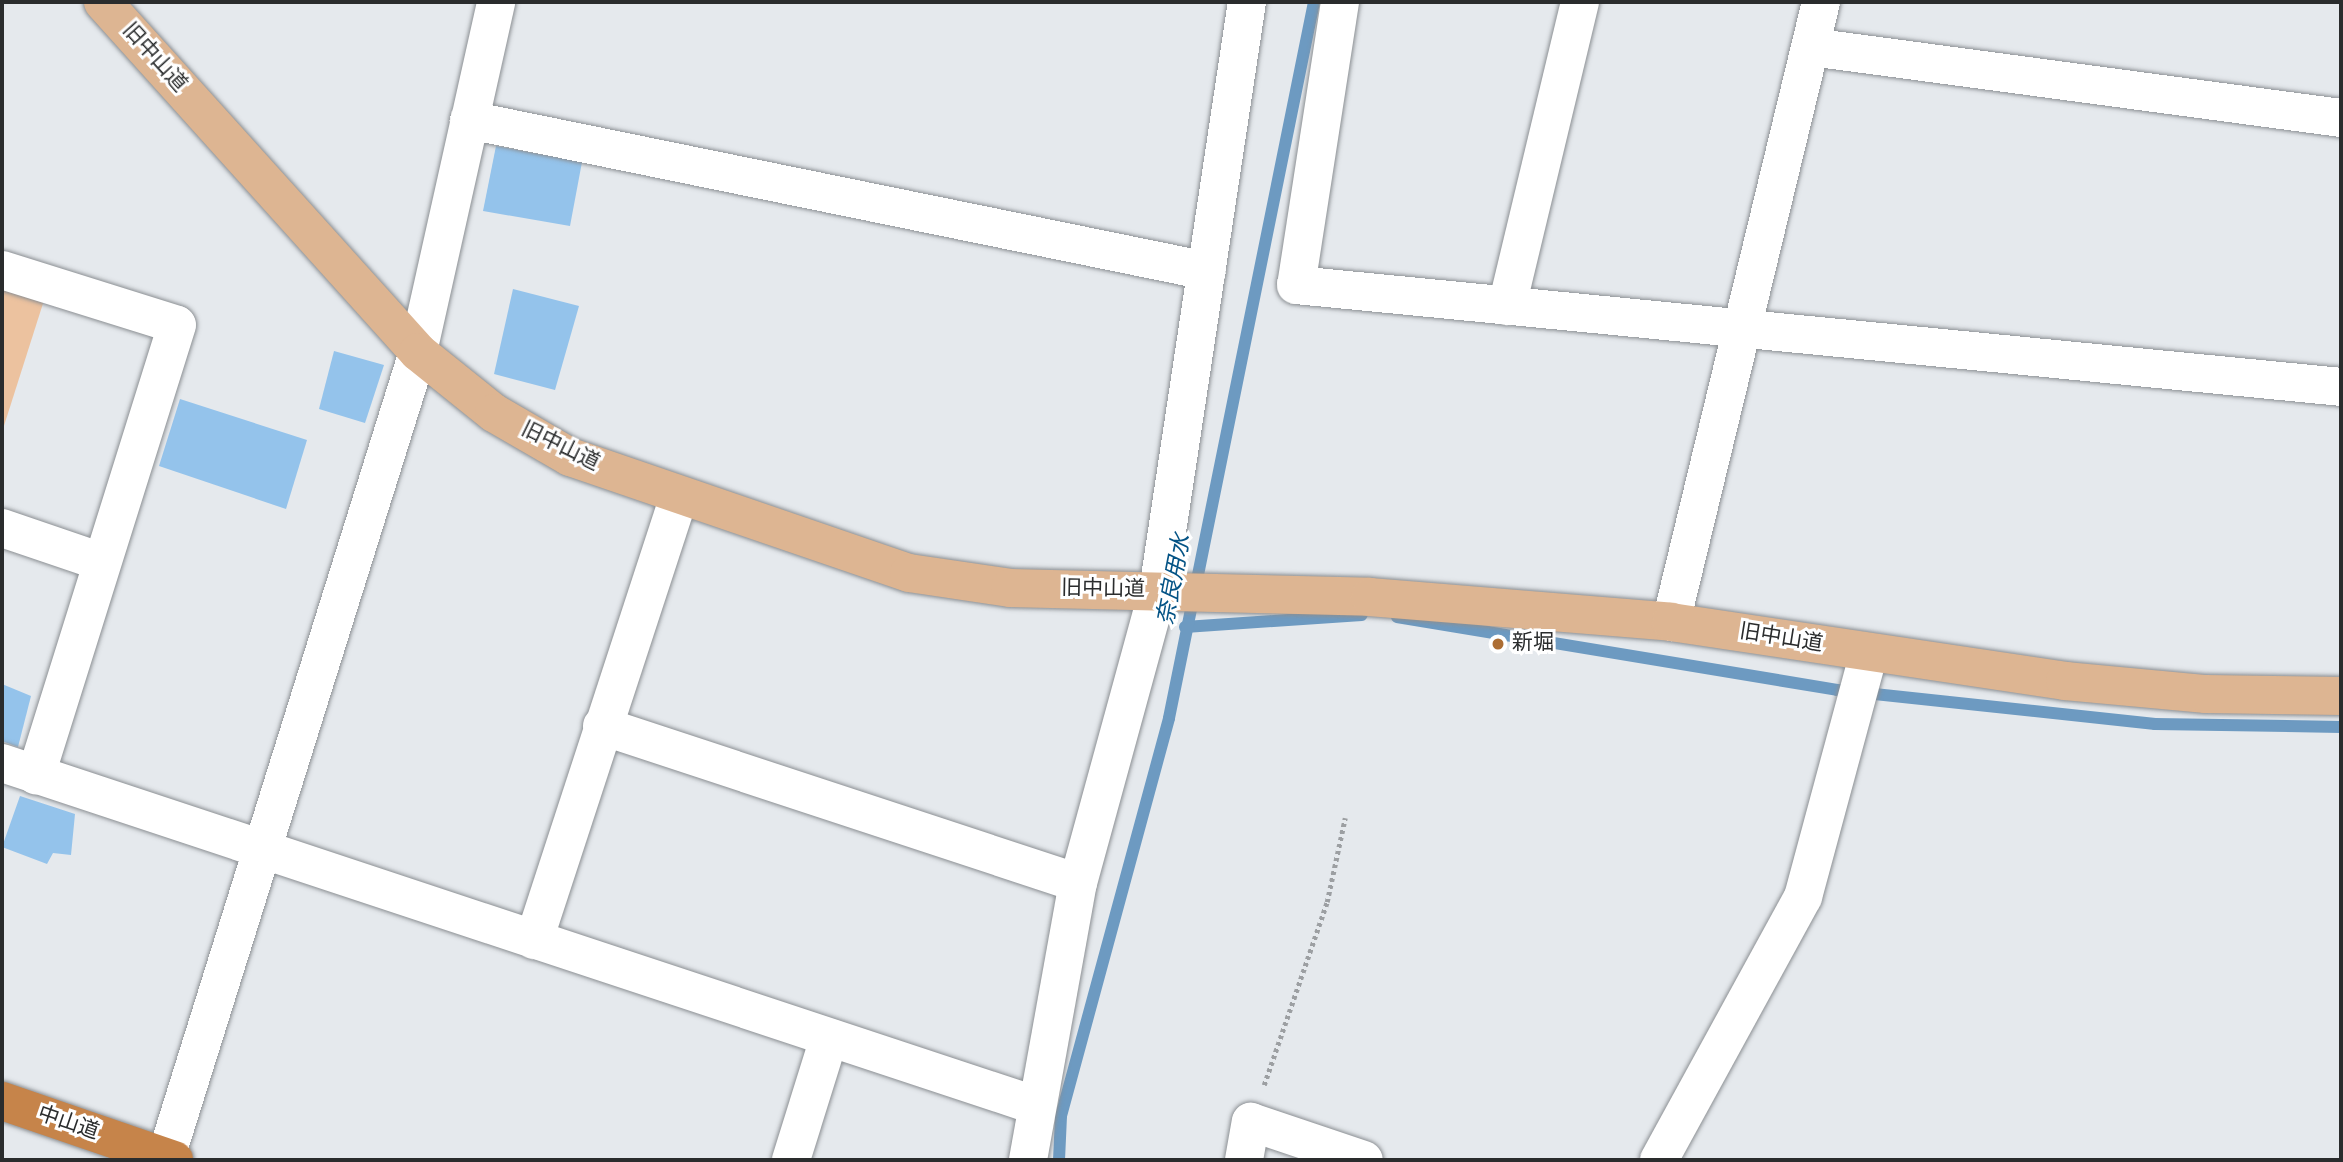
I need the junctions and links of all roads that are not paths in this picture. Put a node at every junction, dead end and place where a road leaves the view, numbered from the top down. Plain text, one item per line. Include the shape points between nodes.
1 (103, 2) edge
2 (496, 2) edge
3 (1247, 2) edge
4 (1340, 2) edge
5 (1580, 2) edge
6 (1821, 2) edge
7 (1811, 47) junction
8 (2341, 118) edge
9 (469, 120) junction
10 (2, 270) edge
11 (1207, 271) junction
12 (1507, 306) junction
13 (1747, 329) junction
14 (418, 352) junction
15 (2341, 387) edge
16 (679, 496) junction
17 (2, 528) edge
18 (99, 561) junction
19 (1169, 592) junction
20 (1671, 622) junction
21 (1869, 653) junction
22 (2341, 695) edge
23 (602, 726) junction
24 (19, 769) edge
25 (261, 851) junction
26 (1078, 883) junction
27 (534, 940) junction
28 (829, 1038) junction
29 (2, 1101) edge
30 (1034, 1105) junction
31 (168, 1159) edge
32 (792, 1160) edge
33 (1028, 1160) edge
34 (1244, 1160) edge
35 (1364, 1160) edge
36 (1658, 1160) edge

1 - 14 main road, 旧中山道
2 - 9 street
3 - 11 street
4 - 12 street via 1296,285
5 - 12 street
6 - 7 street
7 - 8 street
7 - 13 street
9 - 11 street
9 - 14 street
10 - 18 street via 177,325
11 - 19 street
12 - 13 street
13 - 15 street
13 - 20 street
14 - 16 main road, 旧中山道 via 494,413 570,457
14 - 25 street
16 - 19 main road, 旧中山道 via 909,573 1010,588
16 - 23 street
17 - 18 street
18 - 24 street
19 - 20 main road, 旧中山道 via 1370,597
19 - 26 street
20 - 21 main road, 旧中山道
21 - 22 main road, 旧中山道 via 2155,690
21 - 36 street via 1803,897
23 - 26 street
23 - 27 street
24 - 25 street
25 - 27 street
25 - 31 street
26 - 30 street
27 - 28 street
28 - 30 street
28 - 32 street
29 - 31 highway, 中山道
30 - 33 street
34 - 35 street via 1251,1122

